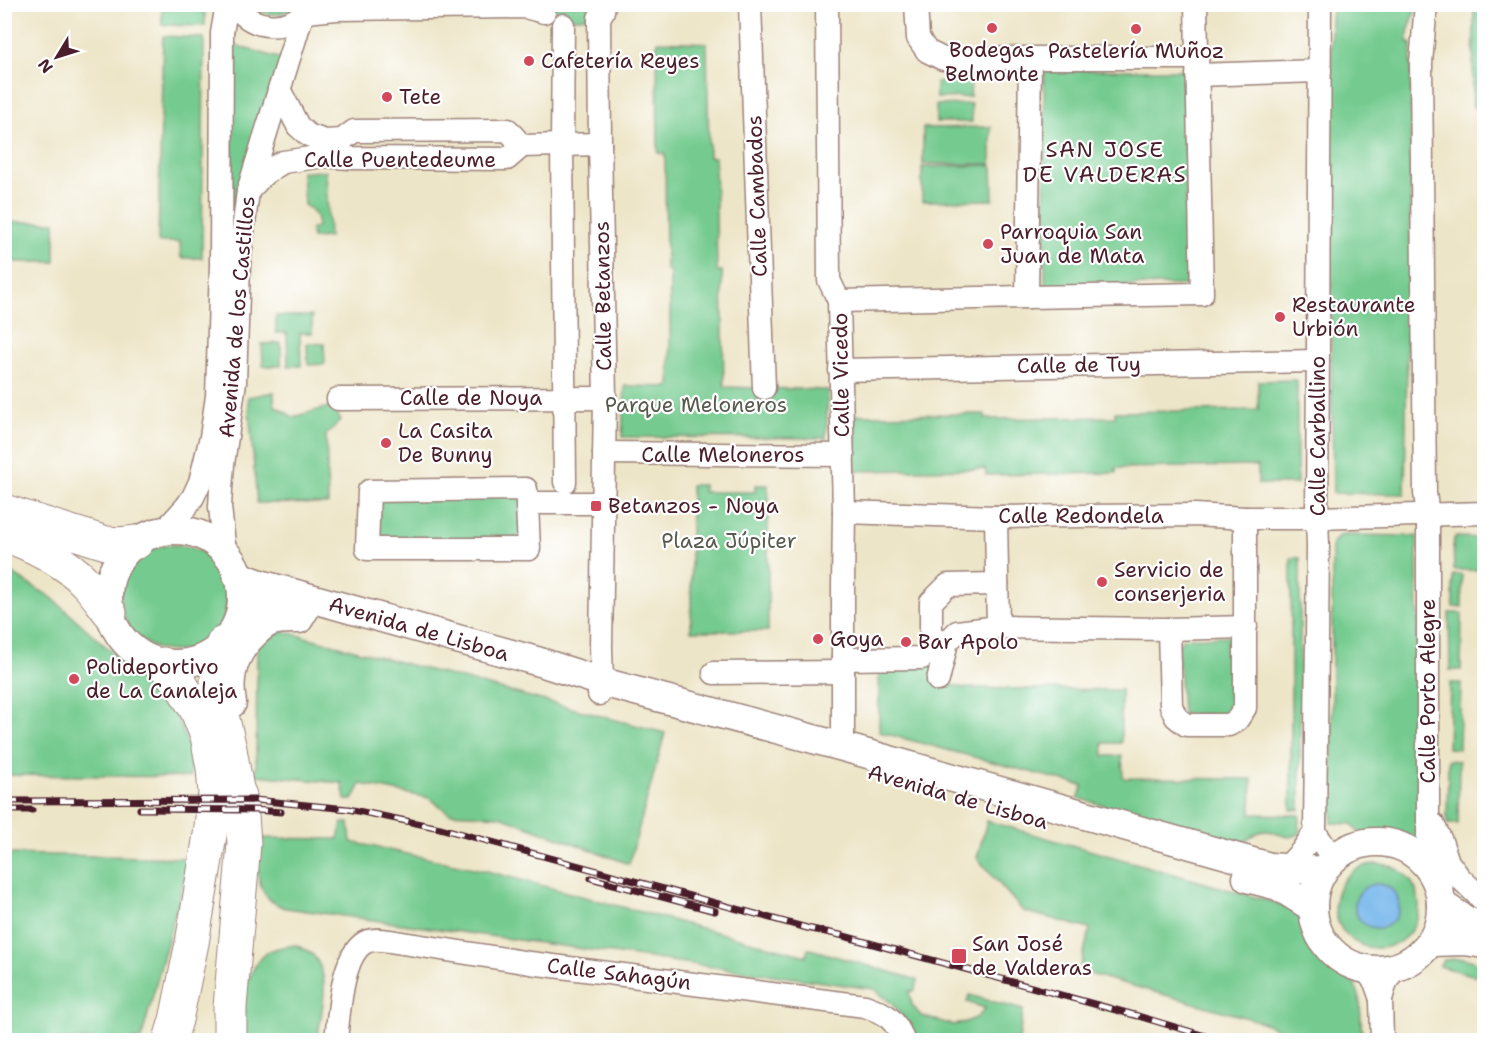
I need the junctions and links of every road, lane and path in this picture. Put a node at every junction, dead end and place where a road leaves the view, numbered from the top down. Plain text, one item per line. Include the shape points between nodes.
1 (227, 4) edge
2 (234, 4) edge
3 (618, 4) edge
4 (750, 4) edge
5 (826, 4) edge
6 (916, 4) edge
7 (1196, 4) edge
8 (1320, 4) edge
9 (1426, 4) edge
10 (543, 8) edge
11 (307, 11) edge
12 (602, 11) edge
13 (563, 25) junction
14 (1030, 58) junction
15 (1197, 67) junction
16 (1320, 71) junction
17 (279, 89) junction
18 (600, 144) junction
19 (562, 145) junction
20 (346, 150) junction
21 (248, 191) junction
22 (1027, 297) junction
23 (839, 301) junction
24 (1318, 361) junction
25 (840, 370) junction
26 (764, 388) dead end
27 (563, 397) junction
28 (605, 398) junction
29 (338, 399) dead end
30 (604, 453) junction
31 (843, 455) junction
32 (565, 482) dead end
33 (604, 502) junction
34 (527, 503) junction
35 (4, 511) edge
36 (844, 512) junction
37 (1485, 513) edge
38 (1428, 515) junction
39 (996, 517) junction
40 (1245, 518) junction
41 (1317, 518) junction
42 (4, 535) edge
43 (150, 536) junction
44 (231, 564) junction
45 (997, 584) junction
46 (110, 613) junction
47 (240, 616) junction
48 (998, 627) junction
49 (1246, 627) junction
50 (1169, 629) junction
51 (371, 632) junction
52 (223, 644) junction
53 (163, 664) junction
54 (843, 666) junction
55 (714, 673) dead end
56 (938, 680) dead end
57 (601, 688) junction
58 (843, 747) junction
59 (237, 789) junction
60 (1428, 813) junction
61 (1315, 832) junction
62 (210, 835) junction
63 (1328, 865) junction
64 (1428, 867) junction
65 (1285, 869) junction
66 (1485, 901) edge
67 (1441, 904) junction
68 (1313, 908) junction
69 (1485, 927) edge
70 (1430, 942) junction
71 (1485, 944) edge
72 (1395, 967) junction
73 (1365, 969) junction
74 (1381, 999) junction
75 (170, 1041) edge
76 (195, 1041) edge
77 (210, 1041) edge
78 (230, 1041) edge
79 (336, 1041) edge
80 (903, 1041) edge
81 (1382, 1041) edge

1 - 43 street, Avenida de los Castillos via 222,33 217,396 211,437 193,497
2 - 11 street via 242,14 266,25 292,22
3 - 12 street
4 - 26 street, Calle Cambados
5 - 23 street, Calle Vicedo via 829,280
6 - 14 street via 918,38 927,51 943,59
7 - 15 street
8 - 16 street, Calle Carballino
9 - 38 street via 1421,75
10 - 11 street
10 - 13 street via 553,21
11 - 17 street, Avenida de los Castillos
12 - 13 street via 580,25
12 - 18 street, Calle Betanzos
13 - 19 street, Calle Betanzos
14 - 15 street
14 - 22 street
15 - 16 street
15 - 22 street via 1202,294
16 - 24 street, Calle Carballino
17 - 20 street, Calle Puentedeume via 298,126 308,135
17 - 21 street, Avenida de los Castillos
18 - 19 street, Calle Puentedeume
18 - 28 street, Calle Betanzos
19 - 20 street, Calle Puentedeume via 522,146 507,159
19 - 27 street, Calle Betanzos
20 - 21 street, Calle Puentedeume via 283,162 264,173
21 - 44 street, Avenida de los Castillos via 239,265 235,382 220,507
22 - 23 street
23 - 25 street, Calle Vicedo
24 - 25 street, Calle de Tuy
24 - 41 street, Calle Carballino
25 - 31 street, Calle Vicedo
27 - 28 street, Calle de Noya
27 - 29 street, Calle de Noya
27 - 32 street, Calle Betanzos
28 - 30 street, Calle Betanzos
30 - 31 street, Calle Meloneros
30 - 33 street, Calle Betanzos
31 - 36 street, Calle Vicedo
33 - 34 street
33 - 57 street, Calle Betanzos
34 - 34 street via 526,489 369,491 367,549 530,549
35 - 43 highway via 106,543 120,544
36 - 39 street, Calle Redondela
36 - 54 street, Calle Vicedo
37 - 38 street, Calle Redondela
38 - 41 street, Calle Redondela
38 - 60 street, Calle Porto Alegre
39 - 40 street, Calle Redondela
39 - 45 street
40 - 41 street, Calle Redondela
40 - 49 street
41 - 61 street, Calle Carballino
42 - 46 highway via 73,570
43 - 44 main road via 175,531 202,537 213,543
43 - 46 main road via 125,553 115,567 110,580
44 - 47 main road via 242,591
44 - 57 main road, Avenida de Lisboa via 260,584 531,660
45 - 48 street
45 - 54 street via 948,585 931,602 931,648 922,658
46 - 53 main road via 113,626 130,647
47 - 51 main road, Avenida de Lisboa via 255,609 281,607
47 - 52 main road
48 - 50 street
48 - 56 street via 957,632 947,642
49 - 50 street
49 - 50 street via 1245,708 1229,725 1186,725 1176,717 1171,706
51 - 57 main road, Avenida de Lisboa
51 - 59 main road via 282,619 269,622 245,642 238,655 230,693 244,760
52 - 53 main road via 206,657 186,664
52 - 59 highway via 217,665 217,694
53 - 62 highway via 182,686 207,736 215,793
54 - 55 street
54 - 58 street, Calle Vicedo
57 - 58 main road, Avenida de Lisboa
57 - 68 main road, Avenida de Lisboa via 1049,823 1278,886
58 - 65 main road, Avenida de Lisboa
59 - 77 highway
59 - 78 highway via 244,844
60 - 64 street, Calle Porto Alegre
60 - 66 street via 1448,862
61 - 63 street
61 - 65 street
62 - 75 highway
62 - 76 highway
63 - 64 main road via 1356,845 1382,842 1408,850
63 - 65 main road, Avenida de Lisboa
63 - 68 main road via 1315,889
64 - 67 main road
67 - 69 main road via 1467,921
67 - 70 main road
68 - 73 main road via 1317,929 1328,948
70 - 71 main road via 1465,940
70 - 72 main road via 1415,957
72 - 73 main road
72 - 74 street
73 - 74 street
74 - 81 street
79 - 80 street, Calle Sahagún via 348,967 360,946 375,940 865,1006 893,1020

